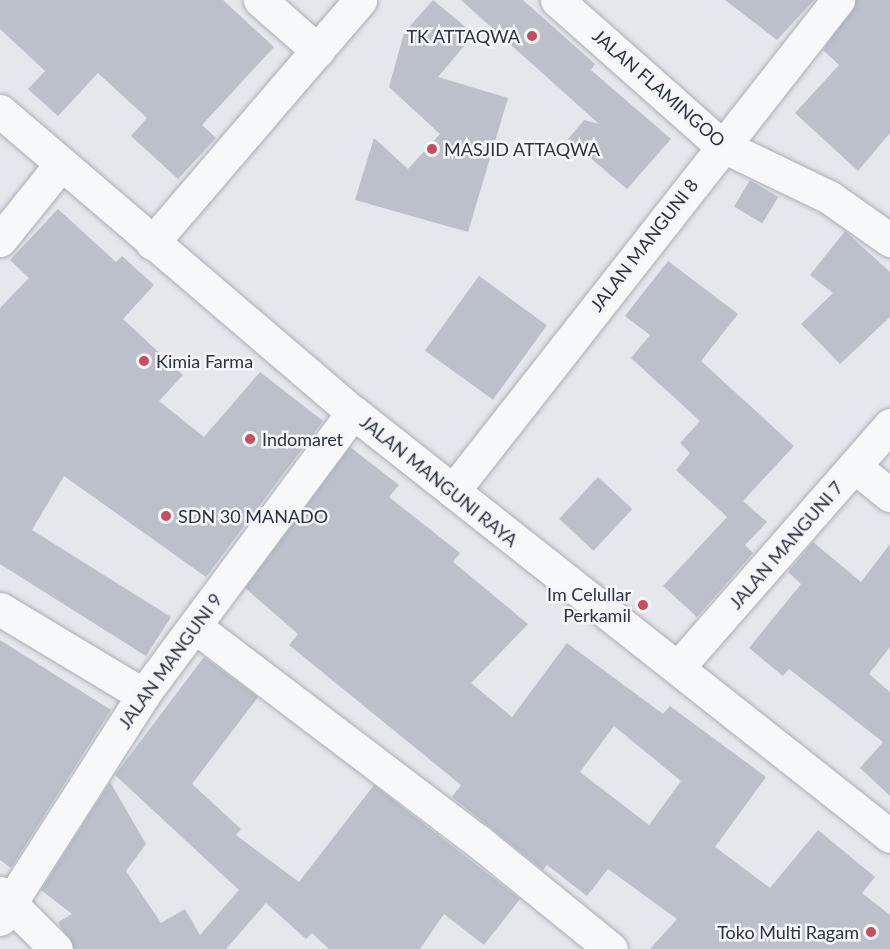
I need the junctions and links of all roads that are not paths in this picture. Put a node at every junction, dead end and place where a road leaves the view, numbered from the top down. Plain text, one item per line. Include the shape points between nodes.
1 (260, 0) edge
2 (360, 0) edge
3 (557, 0) edge
4 (838, 0) edge
5 (318, 51) junction
6 (0, 111) edge
7 (722, 145) junction
8 (61, 164) junction
9 (0, 240) edge
10 (890, 240) edge
11 (152, 243) junction
12 (353, 412) junction
13 (890, 425) edge
14 (855, 467) junction
15 (453, 491) junction
16 (890, 495) edge
17 (0, 609) edge
18 (197, 628) junction
19 (680, 665) junction
20 (143, 695) junction
21 (890, 836) edge
22 (4, 904) edge
23 (56, 949) edge
24 (610, 949) edge

1 - 5 street
2 - 5 street
3 - 7 street, JALAN FLAMINGOO
4 - 7 street, JALAN MANGUNI 8
5 - 11 street
6 - 8 street, JALAN MANGUNI RAYA
7 - 10 street, JALAN FLAMINGOO via 820,192
7 - 15 street, JALAN MANGUNI 8
8 - 9 street
8 - 11 street, JALAN MANGUNI RAYA
11 - 12 street, JALAN MANGUNI RAYA
12 - 15 street, JALAN MANGUNI RAYA
12 - 18 street, JALAN MANGUNI 9 via 250,546
13 - 14 street, JALAN MANGUNI 7
14 - 16 street
14 - 19 street, JALAN MANGUNI 7
15 - 19 street, JALAN MANGUNI RAYA
17 - 20 street
18 - 20 street, JALAN MANGUNI 9
18 - 24 street via 478,841
19 - 21 street, JALAN MANGUNI RAYA
20 - 22 street, JALAN MANGUNI 9
22 - 23 street

